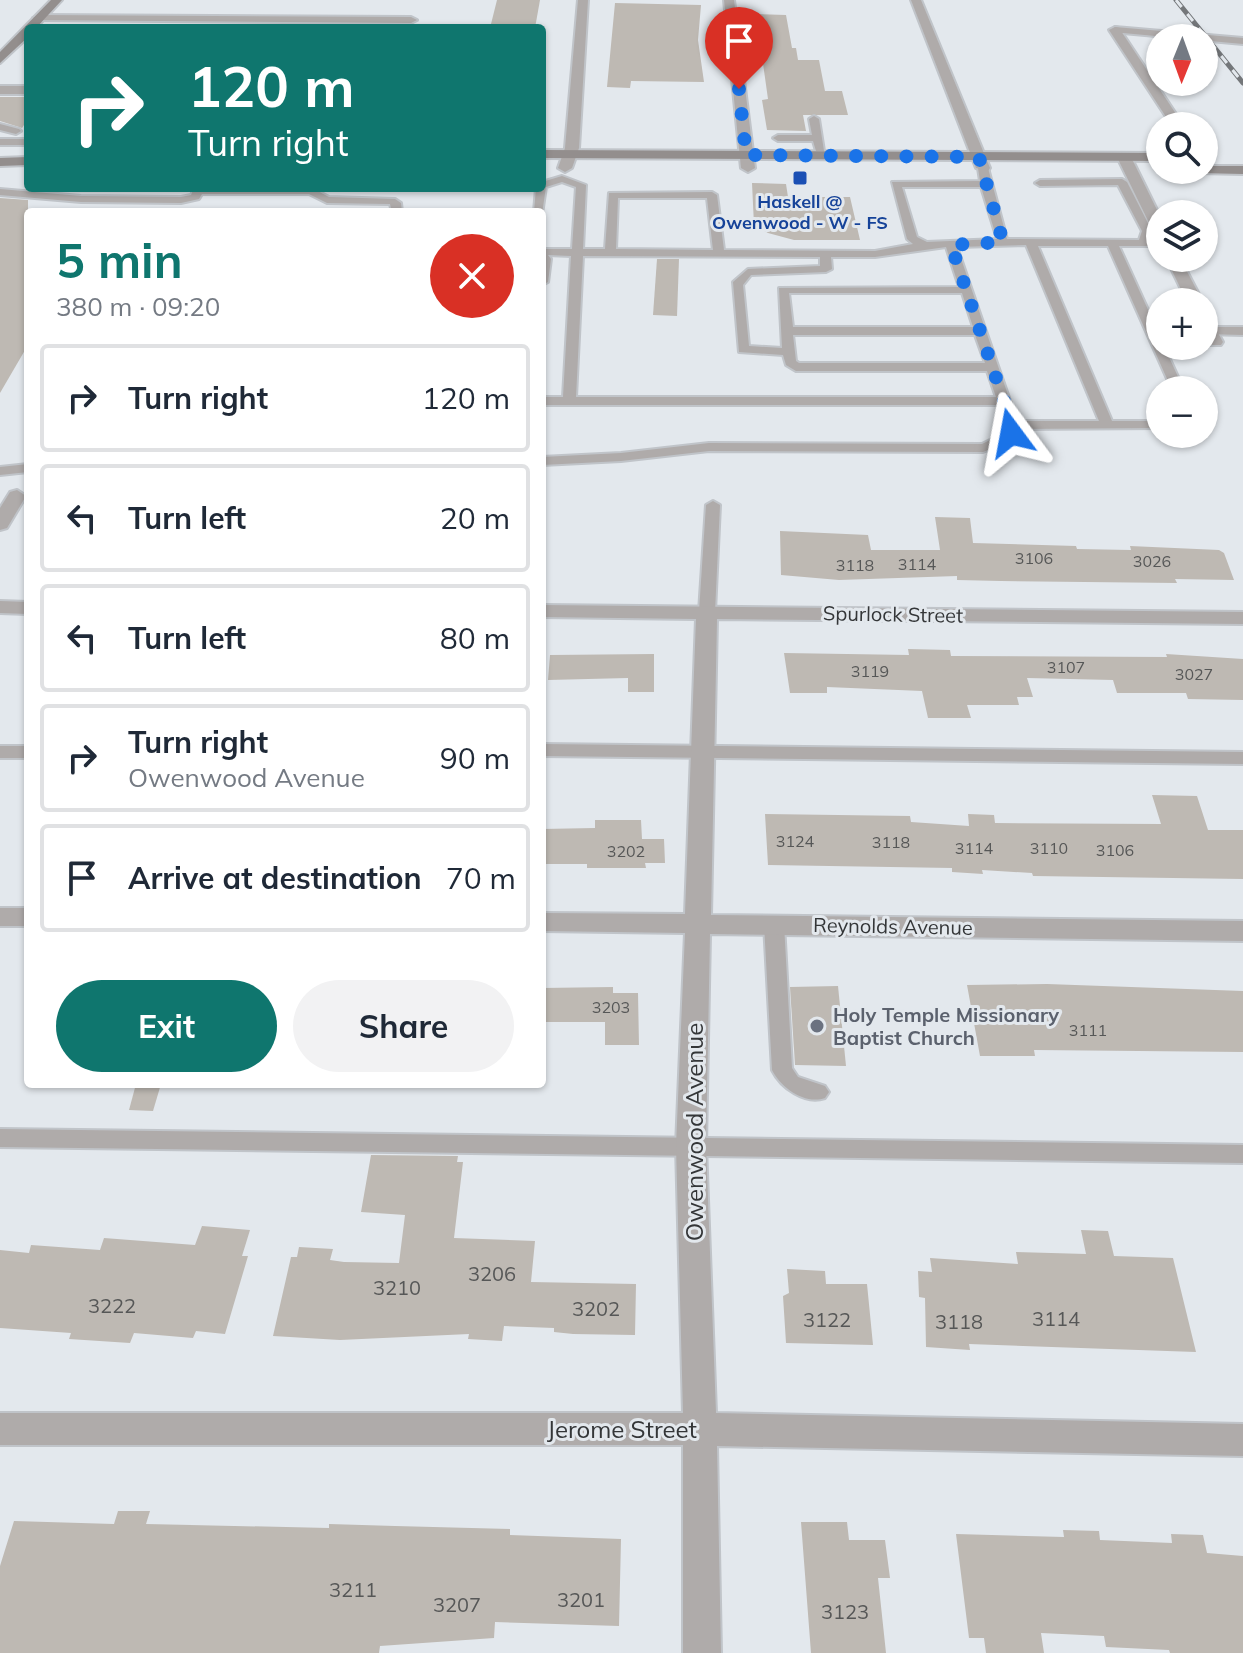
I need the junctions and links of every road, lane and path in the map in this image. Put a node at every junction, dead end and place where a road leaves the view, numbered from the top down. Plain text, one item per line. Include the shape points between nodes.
1 (57, 0) edge
2 (583, 0) edge
3 (729, 0) edge
4 (916, 0) edge
5 (39, 18) junction
6 (411, 19) edge
7 (34, 24) edge
8 (320, 24) edge
9 (1115, 30) joint
10 (24, 34) edge
11 (1243, 41) edge
12 (3, 53) edge
13 (0, 90) edge
14 (24, 90) edge
15 (1169, 112) edge
16 (814, 119) dead end
17 (0, 134) edge
18 (778, 138) dead end
19 (818, 138) junction
20 (19, 139) edge
21 (546, 156) edge
22 (821, 156) junction
23 (1243, 157) edge
24 (1146, 160) edge
25 (0, 162) edge
26 (24, 162) edge
27 (747, 162) junction
28 (24, 163) edge
29 (1218, 163) edge
30 (1127, 164) junction
31 (565, 167) junction
32 (1146, 167) edge
33 (1218, 167) edge
34 (546, 168) edge
35 (982, 169) junction
36 (1243, 170) edge
37 (0, 174) edge
38 (546, 183) edge
39 (1040, 183) dead end
40 (0, 192) edge
41 (197, 192) edge
42 (313, 192) edge
43 (98, 199) junction
44 (1146, 203) edge
45 (92, 208) edge
46 (397, 208) edge
47 (1003, 242) junction
48 (1031, 243) junction
49 (1112, 243) junction
50 (1143, 243) joint
51 (925, 245) junction
52 (953, 249) junction
53 (546, 253) edge
54 (578, 253) junction
55 (610, 253) junction
56 (719, 253) junction
57 (825, 254) junction
58 (875, 254) junction
59 (967, 290) junction
60 (788, 331) junction
61 (980, 331) junction
62 (1218, 331) edge
63 (1243, 331) edge
64 (790, 352) junction
65 (992, 367) junction
66 (1172, 376) edge
67 (546, 401) edge
68 (569, 401) junction
69 (1004, 401) junction
70 (1012, 425) junction
71 (1107, 425) junction
72 (1146, 425) edge
73 (546, 461) edge
74 (24, 469) edge
75 (0, 473) edge
76 (24, 477) edge
77 (17, 496) dead end
78 (713, 505) dead end
79 (0, 524) edge
80 (0, 607) edge
81 (24, 608) edge
82 (546, 611) edge
83 (707, 612) junction
84 (1243, 618) edge
85 (546, 750) edge
86 (704, 750) junction
87 (0, 752) edge
88 (24, 752) edge
89 (1243, 758) edge
90 (0, 917) edge
91 (24, 917) edge
92 (546, 922) edge
93 (696, 923) junction
94 (774, 924) junction
95 (1243, 931) edge
96 (818, 1092) dead end
97 (0, 1138) edge
98 (691, 1146) junction
99 (1243, 1154) edge
100 (0, 1429) edge
101 (700, 1429) junction
102 (1243, 1440) edge
103 (702, 1653) edge

1 - 5 main road
2 - 31 street
3 - 27 street
4 - 35 street
5 - 7 main road
5 - 8 street
6 - 8 street
9 - 11 lane
9 - 15 street
10 - 12 main road
13 - 14 street
16 - 19 lane
17 - 20 lane
18 - 19 lane
19 - 22 lane
21 - 31 main road
22 - 27 main road
22 - 35 main road
23 - 29 main road
24 - 30 main road
25 - 26 main road
27 - 31 main road
27 - 35 main road
28 - 37 main road
30 - 32 main road
30 - 35 main road
30 - 44 street
31 - 34 main road
31 - 38 lane
31 - 54 lane via 581,185
33 - 36 main road
35 - 47 lane
35 - 51 lane via 971,185 896,184 912,239
39 - 50 lane via 1122,182 1147,231
40 - 43 lane
41 - 43 lane via 181,200
42 - 46 lane via 327,200 391,201
43 - 45 lane
47 - 48 lane
47 - 52 lane
48 - 49 lane
48 - 71 lane
49 - 50 lane
49 - 66 lane
51 - 52 lane
51 - 58 lane
52 - 58 lane
52 - 59 lane
53 - 54 lane
54 - 55 lane
54 - 68 lane
55 - 56 lane
55 - 56 lane via 613,195 712,195
56 - 57 lane
57 - 58 lane
57 - 64 lane via 826,269 748,272 737,284 743,349
59 - 60 lane via 783,290
59 - 61 lane
60 - 61 lane
60 - 64 lane
61 - 65 lane
62 - 63 lane
64 - 65 lane via 796,367
65 - 69 lane
67 - 68 lane
68 - 69 lane
69 - 70 lane
70 - 71 lane
70 - 73 lane via 1002,442 983,448 709,447
71 - 72 lane
74 - 75 lane
75 - 76 lane
77 - 79 street
78 - 83 lane
80 - 81 street
82 - 83 street, Spurlock Street
83 - 84 street, Spurlock Street
83 - 86 street, Owenwood Avenue
85 - 86 lane
86 - 89 lane
86 - 93 street, Owenwood Avenue
87 - 88 lane
90 - 91 street
92 - 93 street, Reynolds Avenue
93 - 94 street, Reynolds Avenue
93 - 98 street, Owenwood Avenue
94 - 95 street, Reynolds Avenue
94 - 96 lane via 782,1070 791,1083
97 - 98 lane
98 - 99 lane
98 - 101 street, Owenwood Avenue
100 - 101 street, Jerome Street
101 - 102 street, Jerome Street
101 - 103 street, Owenwood Avenue

